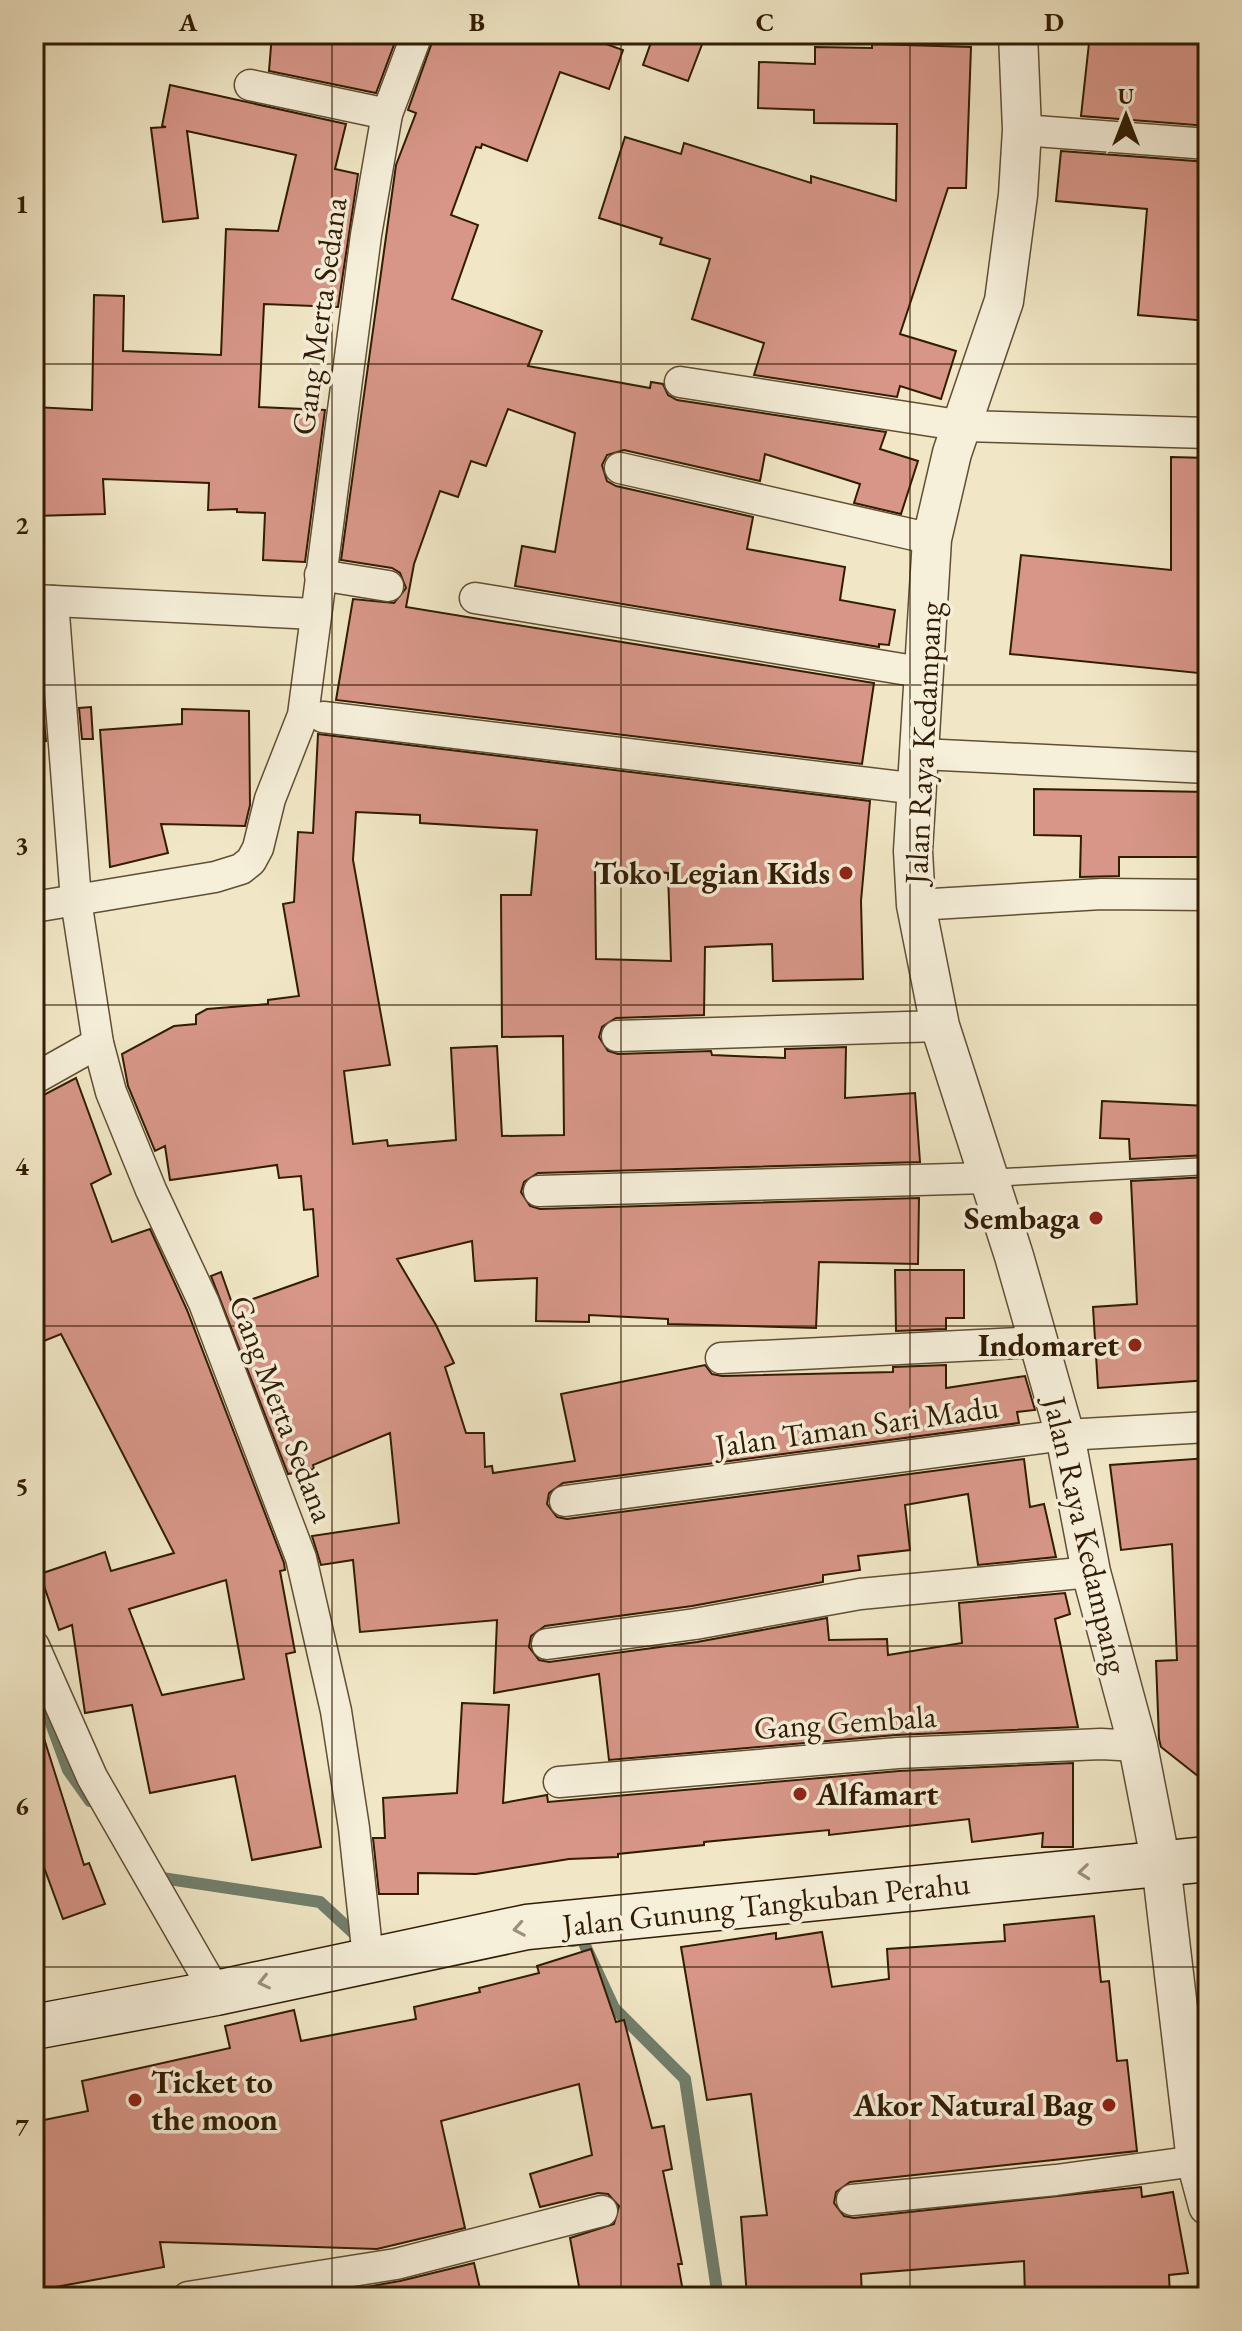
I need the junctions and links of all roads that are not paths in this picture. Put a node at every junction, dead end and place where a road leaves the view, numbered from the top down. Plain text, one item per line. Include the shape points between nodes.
1 (417, 34) edge
2 (1018, 34) edge
3 (250, 85) dead end
4 (387, 114) junction
5 (1022, 130) junction
6 (1208, 144) edge
7 (680, 382) dead end
8 (964, 426) junction
9 (1208, 433) edge
10 (620, 468) dead end
11 (932, 539) junction
12 (320, 575) junction
13 (388, 586) dead end
14 (475, 598) dead end
15 (44, 601) edge
16 (315, 614) junction
17 (926, 673) junction
18 (323, 717) dead end
19 (1208, 768) edge
20 (920, 772) junction
21 (1208, 895) edge
22 (76, 900) junction
23 (916, 905) junction
24 (34, 907) edge
25 (940, 1026) junction
26 (617, 1036) dead end
27 (98, 1043) junction
28 (34, 1079) edge
29 (1208, 1166) edge
30 (987, 1178) junction
31 (539, 1191) dead end
32 (1038, 1342) junction
33 (721, 1358) dead end
34 (1208, 1427) edge
35 (1065, 1435) junction
36 (565, 1501) dead end
37 (1091, 1572) junction
38 (547, 1644) dead end
39 (34, 1646) edge
40 (1138, 1746) junction
41 (559, 1782) dead end
42 (1208, 1859) edge
43 (1161, 1864) junction
44 (368, 1958) junction
45 (216, 1993) junction
46 (34, 2027) edge
47 (1196, 2161) junction
48 (852, 2200) dead end
49 (1208, 2206) edge
50 (602, 2211) dead end
51 (188, 2297) edge

1 - 4 street, Gang Merta Sedana
2 - 5 street, Jalan Raya Kedampang
3 - 4 street
4 - 12 street, Gang Merta Sedana
5 - 6 street
5 - 8 street, Jalan Raya Kedampang via 1004,301
7 - 8 street
8 - 9 street
8 - 11 street, Jalan Raya Kedampang via 952,453
10 - 11 street
11 - 17 street, Jalan Raya Kedampang
12 - 13 street
12 - 16 street, Gang Merta Sedana
14 - 17 street
15 - 16 street, Gang Merta Sedana
15 - 22 street, Gang Merta Sedana
16 - 22 street, Gang Merta Sedana via 303,715 251,861 215,877
17 - 20 street, Jalan Raya Kedampang
18 - 20 street
19 - 20 street
20 - 23 street, Jalan Raya Kedampang via 913,851
21 - 23 street via 1102,894
22 - 24 street, Gang Merta Sedana
22 - 27 street, Gang Merta Sedana
23 - 25 street, Jalan Raya Kedampang
25 - 26 street
25 - 30 street, Jalan Raya Kedampang
27 - 28 street
27 - 44 street, Gang Merta Sedana via 111,1092 204,1303 301,1558 336,1711
29 - 30 lane
30 - 31 street
30 - 32 street, Jalan Raya Kedampang
32 - 33 street
32 - 35 street, Jalan Raya Kedampang
34 - 35 street, Jalan Taman Sari Madu
35 - 36 street, Jalan Taman Sari Madu
35 - 37 street, Jalan Raya Kedampang
37 - 38 street via 860,1594
37 - 40 street, Jalan Raya Kedampang
39 - 45 street via 92,1777
40 - 41 street, Gang Gembala via 898,1753
40 - 43 street, Jalan Raya Kedampang
42 - 43 main road, Jalan Gunung Tangkuban Perahu
43 -> 44 main road, Jalan Gunung Tangkuban Perahu via 527,1927
43 - 47 street
44 -> 45 main road, Jalan Gunung Tangkuban Perahu
45 - 46 main road, Jalan Gunung Tangkuban Perahu
47 - 48 street
47 - 49 street
50 - 51 street via 396,2264

